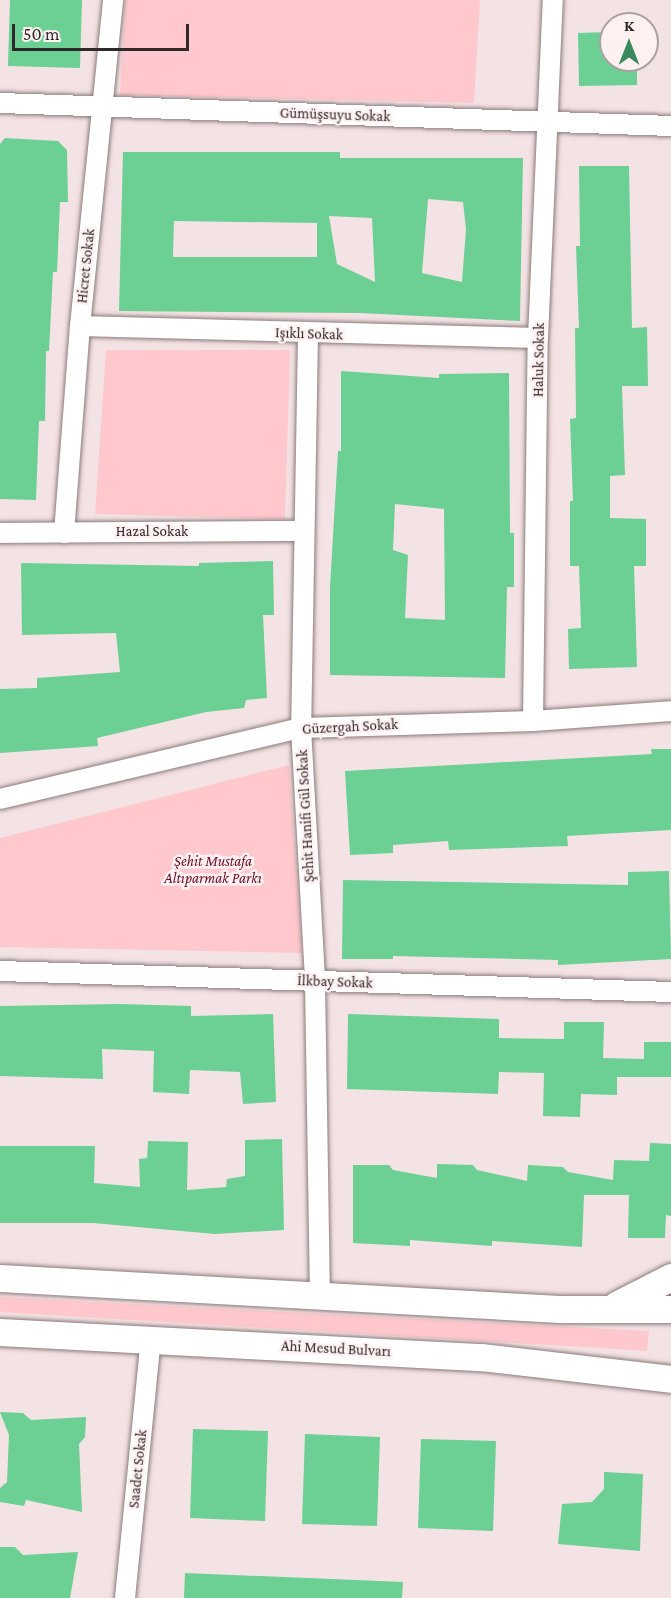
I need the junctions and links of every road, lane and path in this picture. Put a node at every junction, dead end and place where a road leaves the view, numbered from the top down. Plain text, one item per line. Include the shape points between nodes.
1 (113, 0) edge
2 (553, 0) edge
3 (0, 103) edge
4 (101, 109) junction
5 (548, 121) junction
6 (671, 126) edge
7 (80, 326) junction
8 (308, 335) junction
9 (538, 338) junction
10 (304, 531) junction
11 (0, 533) edge
12 (64, 533) junction
13 (671, 711) edge
14 (533, 720) junction
15 (301, 728) junction
16 (0, 799) edge
17 (0, 971) edge
18 (315, 981) junction
19 (671, 992) edge
20 (671, 1277) edge
21 (0, 1278) edge
22 (320, 1297) junction
23 (671, 1309) edge
24 (603, 1311) junction
25 (0, 1332) edge
26 (151, 1339) junction
27 (671, 1379) edge
28 (125, 1598) edge

1 - 4 street, Hicret Sokak
2 - 5 street, Haluk Sokak
3 - 4 street, Gümüşsuyu Sokak
4 - 5 street, Gümüşsuyu Sokak
4 - 7 street, Hicret Sokak
5 - 6 street, Gümüşsuyu Sokak
5 - 9 street, Haluk Sokak
7 - 8 street, Işıklı Sokak
7 - 12 street, Hicret Sokak
8 - 9 street, Işıklı Sokak
8 - 10 street, Şehit Hanifi Gül Sokak
9 - 14 street, Haluk Sokak
10 - 12 street, Hazal Sokak
10 - 15 street, Şehit Hanifi Gül Sokak
11 - 12 street, Hazal Sokak
13 - 14 street, Güzergah Sokak
14 - 15 street, Güzergah Sokak
15 - 16 street, Güzergah Sokak
15 - 18 street, Şehit Hanifi Gül Sokak
17 - 18 street, İlkbay Sokak
18 - 19 street, İlkbay Sokak
18 - 22 street, Şehit Hanifi Gül Sokak
20 - 24 main road
21 - 22 main road
22 - 24 main road
23 - 24 main road
25 - 26 main road, Ahi Mesud Bulvarı
26 - 27 main road, Ahi Mesud Bulvarı via 481,1357
26 - 28 street, Saadet Sokak

